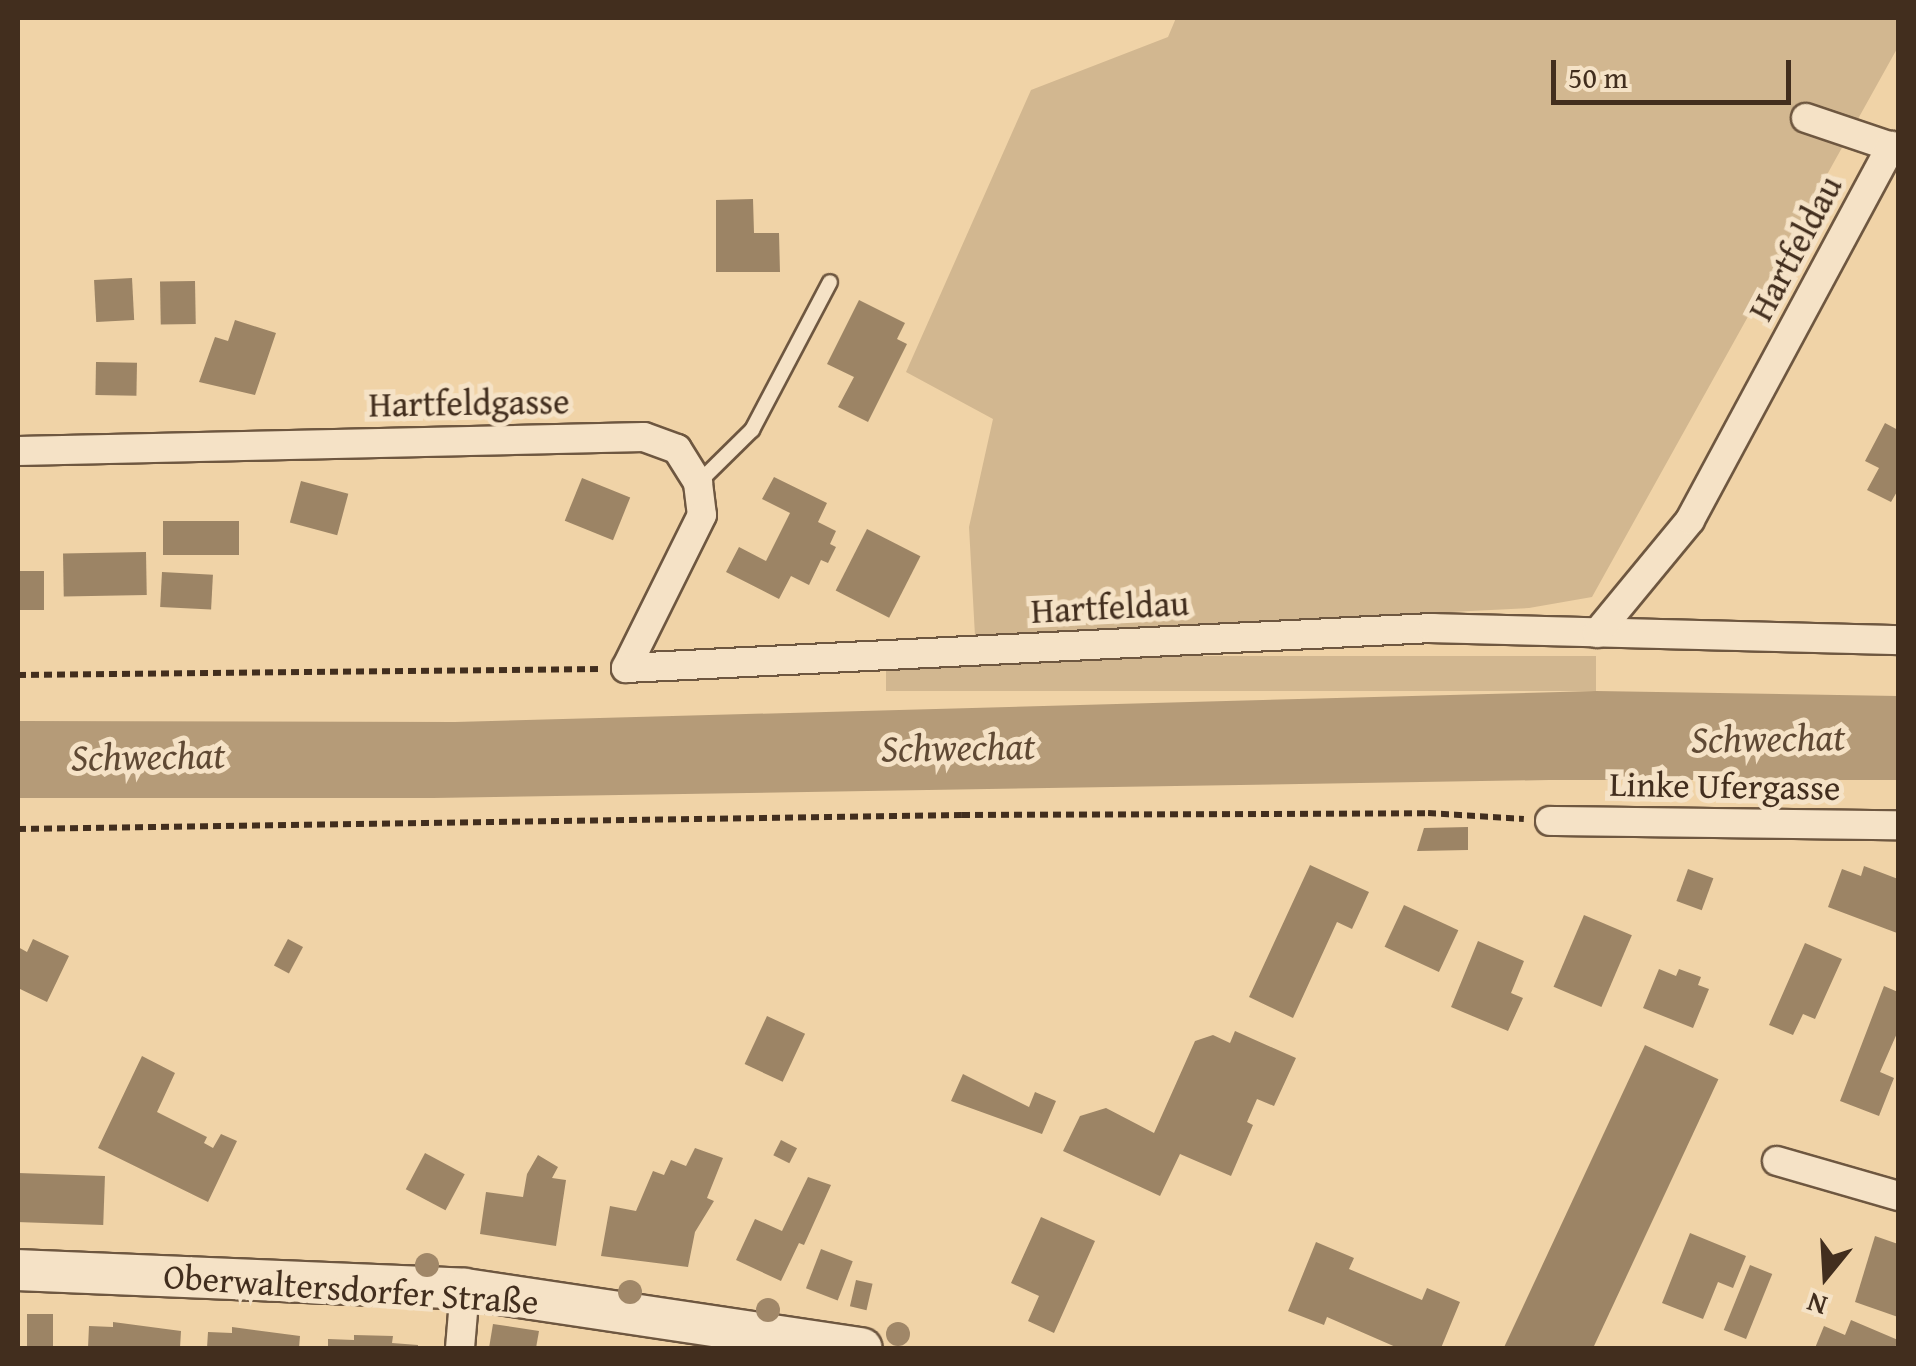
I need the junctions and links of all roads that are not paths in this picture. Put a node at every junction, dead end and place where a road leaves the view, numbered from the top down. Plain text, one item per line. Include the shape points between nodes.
1 (1806, 118) dead end
2 (1894, 148) edge
3 (830, 282) dead end
4 (18, 451) edge
5 (698, 483) junction
6 (1597, 632) junction
7 (1898, 640) edge
8 (1550, 821) road end
9 (1898, 825) edge
10 (1776, 1161) dead end
11 (1898, 1196) edge
12 (18, 1270) edge
13 (465, 1289) junction
14 (460, 1348) edge
15 (862, 1348) edge

1 - 2 street, Hartfeldau
2 - 6 street, Hartfeldau via 1690,520
3 - 5 lane via 752,430
4 - 5 street, Hartfeldgasse via 644,437 677,449
5 - 6 street, Hartfeldau via 702,515 626,668 1433,628
6 - 7 street, Hartfeldau
8 - 9 street, Linke Ufergasse
10 - 11 street
12 - 13 street, Oberwaltersdorfer Straße
13 - 14 street
13 - 15 street, Oberwaltersdorfer Straße

